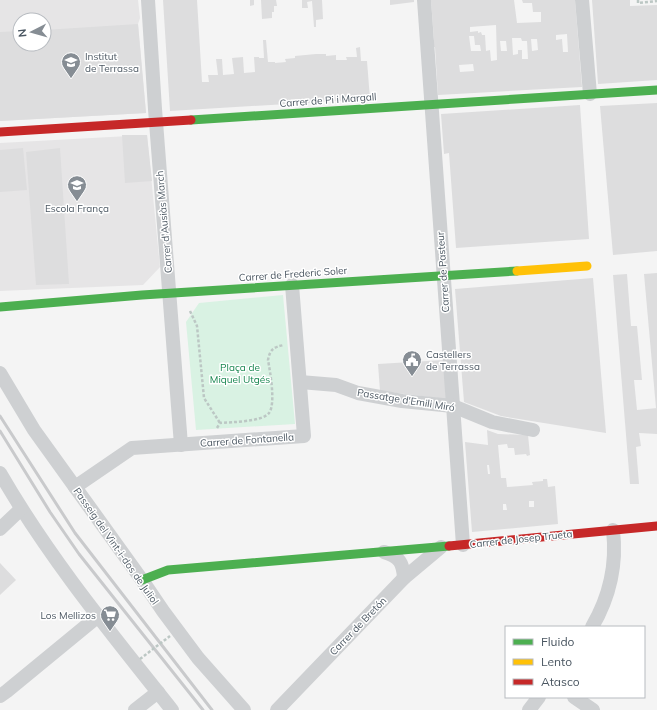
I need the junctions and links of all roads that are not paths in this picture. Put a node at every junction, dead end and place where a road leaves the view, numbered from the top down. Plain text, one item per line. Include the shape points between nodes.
1 (148, 0) edge
2 (424, 0) edge
3 (582, 0) edge
4 (657, 90) edge
5 (590, 94) junction
6 (431, 104) junction
7 (156, 122) junction
8 (0, 132) edge
9 (587, 266) dead end
10 (444, 276) junction
11 (292, 285) junction
12 (170, 293) junction
13 (0, 306) edge
14 (0, 373) edge
15 (300, 382) junction
16 (453, 406) junction
17 (533, 430) dead end
18 (181, 444) junction
19 (0, 473) edge
20 (75, 487) junction
21 (21, 509) junction
22 (657, 526) edge
23 (0, 529) edge
24 (613, 530) junction
25 (463, 544) junction
26 (441, 547) junction
27 (384, 552) junction
28 (404, 578) junction
29 (142, 580) junction
30 (98, 617) junction
31 (593, 626) edge
32 (158, 692) junction
33 (3, 694) edge
34 (538, 698) edge
35 (575, 698) edge
36 (0, 706) edge
37 (135, 710) edge
38 (172, 710) edge
39 (244, 710) edge
40 (277, 710) edge
41 (529, 710) edge
42 (593, 710) edge

1 - 7 street, Carrer d'Ausiàs March
2 - 6 street, Carrer de Pasteur
3 - 5 street
4 - 5 street, Carrer de Pi i Margall
5 - 6 street, Carrer de Pi i Margall
6 - 7 street, Carrer de Pi i Margall
6 - 10 street, Carrer de Pasteur
7 - 8 street, Carrer de Pi i Margall
7 - 12 street, Carrer d'Ausiàs March
9 - 10 street, Carrer de Frederic Soler
10 - 11 street, Carrer de Frederic Soler
10 - 16 street, Carrer de Pasteur
11 - 12 street, Carrer de Frederic Soler
11 - 15 street, Carrer de Fontanella
12 - 13 street, Carrer de Frederic Soler
12 - 18 street, Carrer d'Ausiàs March
14 - 20 street, Passeig del Vint-i-dos de Juliol via 34,430
15 - 16 street, Passatge d'Emili Miró via 336,385 358,393 402,401
15 - 18 street, Carrer de Fontanella via 304,436
16 - 17 street, Passatge d'Emili Miró via 492,422
16 - 25 street, Carrer de Pasteur
18 - 20 street, Carrer de Fontanella via 132,448
19 - 21 street
20 - 29 street, Passeig del Vint-i-dos de Juliol
21 - 23 street
21 - 30 street
22 - 24 street, Carrer de Josep Trueta
24 - 25 street, Carrer de Josep Trueta
24 - 31 street via 614,560 610,585
25 - 26 street, Carrer de Josep Trueta
26 - 27 street, Carrer de Josep Trueta
26 - 28 street, Carrer de Bretón
27 - 28 street via 400,561
27 - 29 street, Carrer de Josep Trueta via 168,570
28 - 40 street, Carrer de Bretón
29 - 39 street, Passeig del Vint-i-dos de Juliol via 198,658
30 - 32 street
30 - 33 street
32 - 37 street
32 - 38 street
33 - 36 street
34 - 41 street
35 - 42 street

